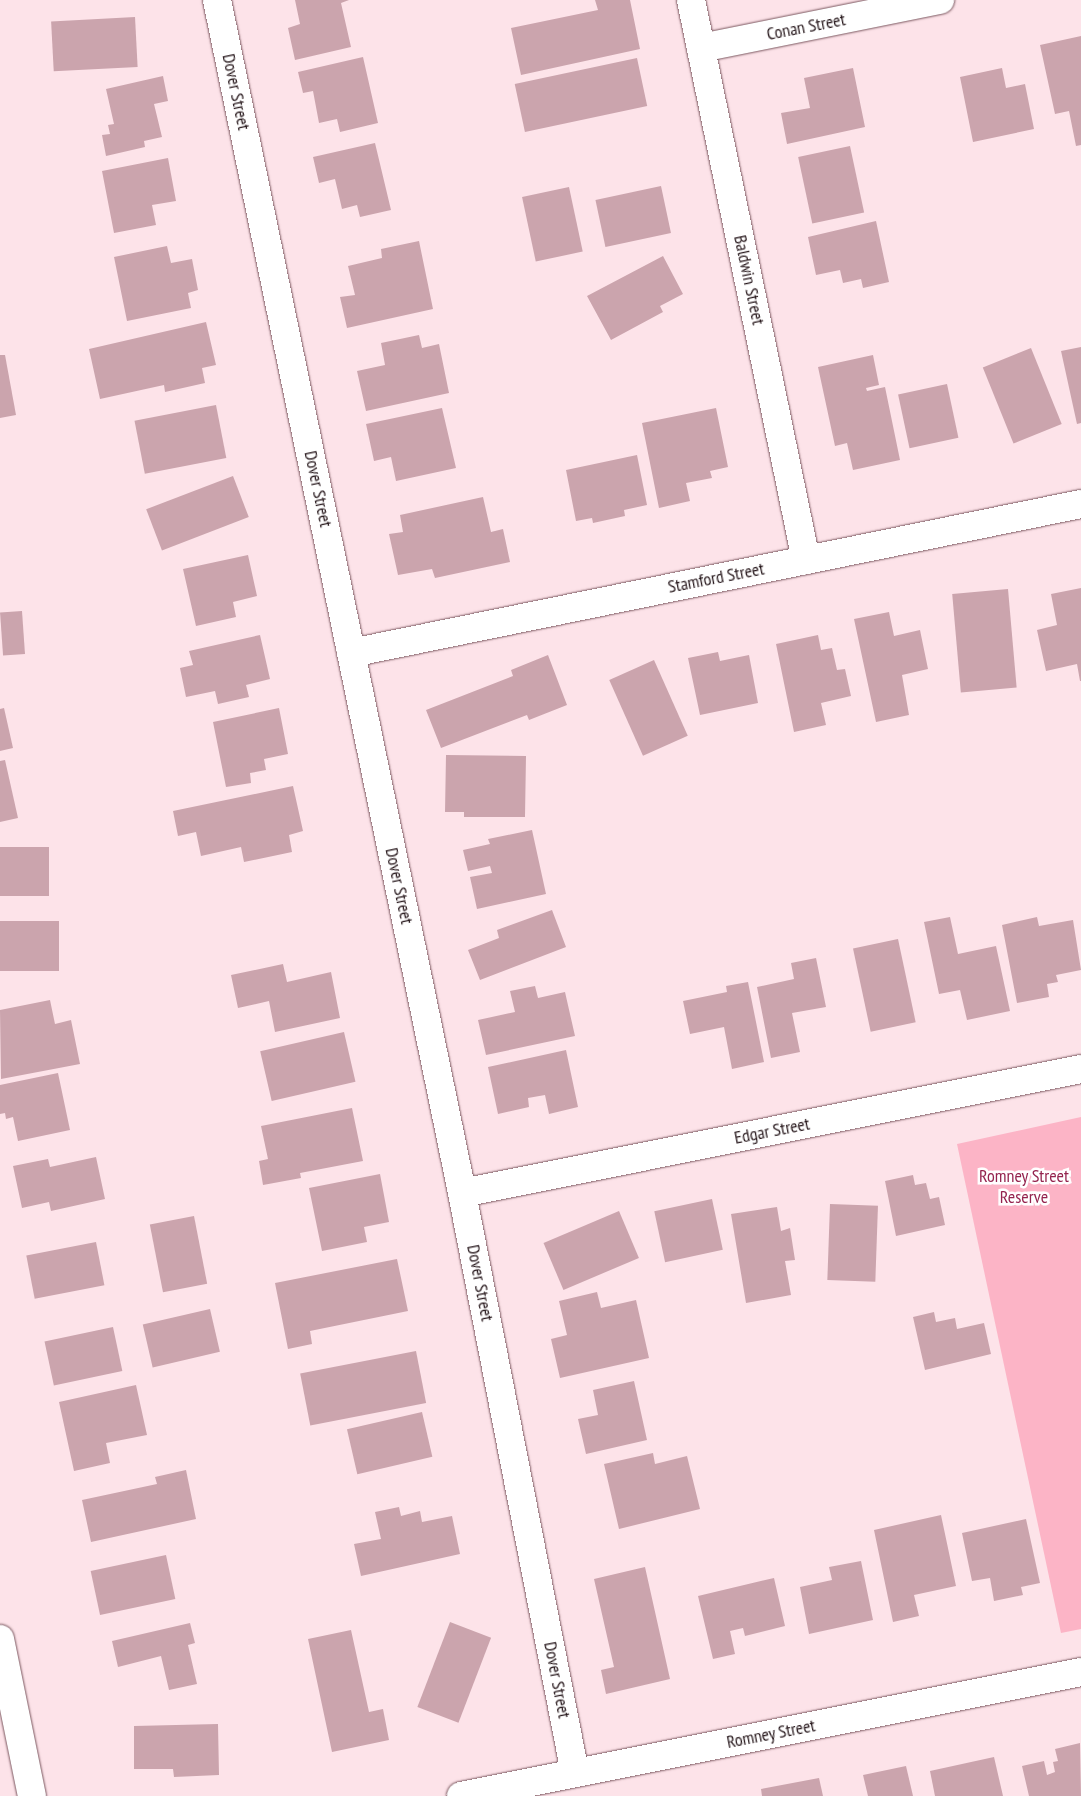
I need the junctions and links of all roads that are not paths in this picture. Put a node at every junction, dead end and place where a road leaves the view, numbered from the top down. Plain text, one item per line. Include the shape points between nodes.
1 (217, 0) edge
2 (691, 0) edge
3 (940, 0) edge
4 (701, 48) junction
5 (1081, 504) edge
6 (806, 560) junction
7 (351, 653) junction
8 (1081, 1070) edge
9 (462, 1193) junction
10 (0, 1640) edge
11 (1081, 1672) edge
12 (575, 1773) junction
13 (32, 1796) edge
14 (461, 1796) edge

1 - 7 street, Dover Street
2 - 4 street, Baldwin Street
3 - 4 street, Conan Street
4 - 6 street, Baldwin Street
5 - 6 street, Stamford Street
6 - 7 street, Stamford Street
7 - 9 street, Dover Street
8 - 9 street, Edgar Street
9 - 12 street, Dover Street
10 - 13 street
11 - 12 street, Romney Street
12 - 14 street, Romney Street

